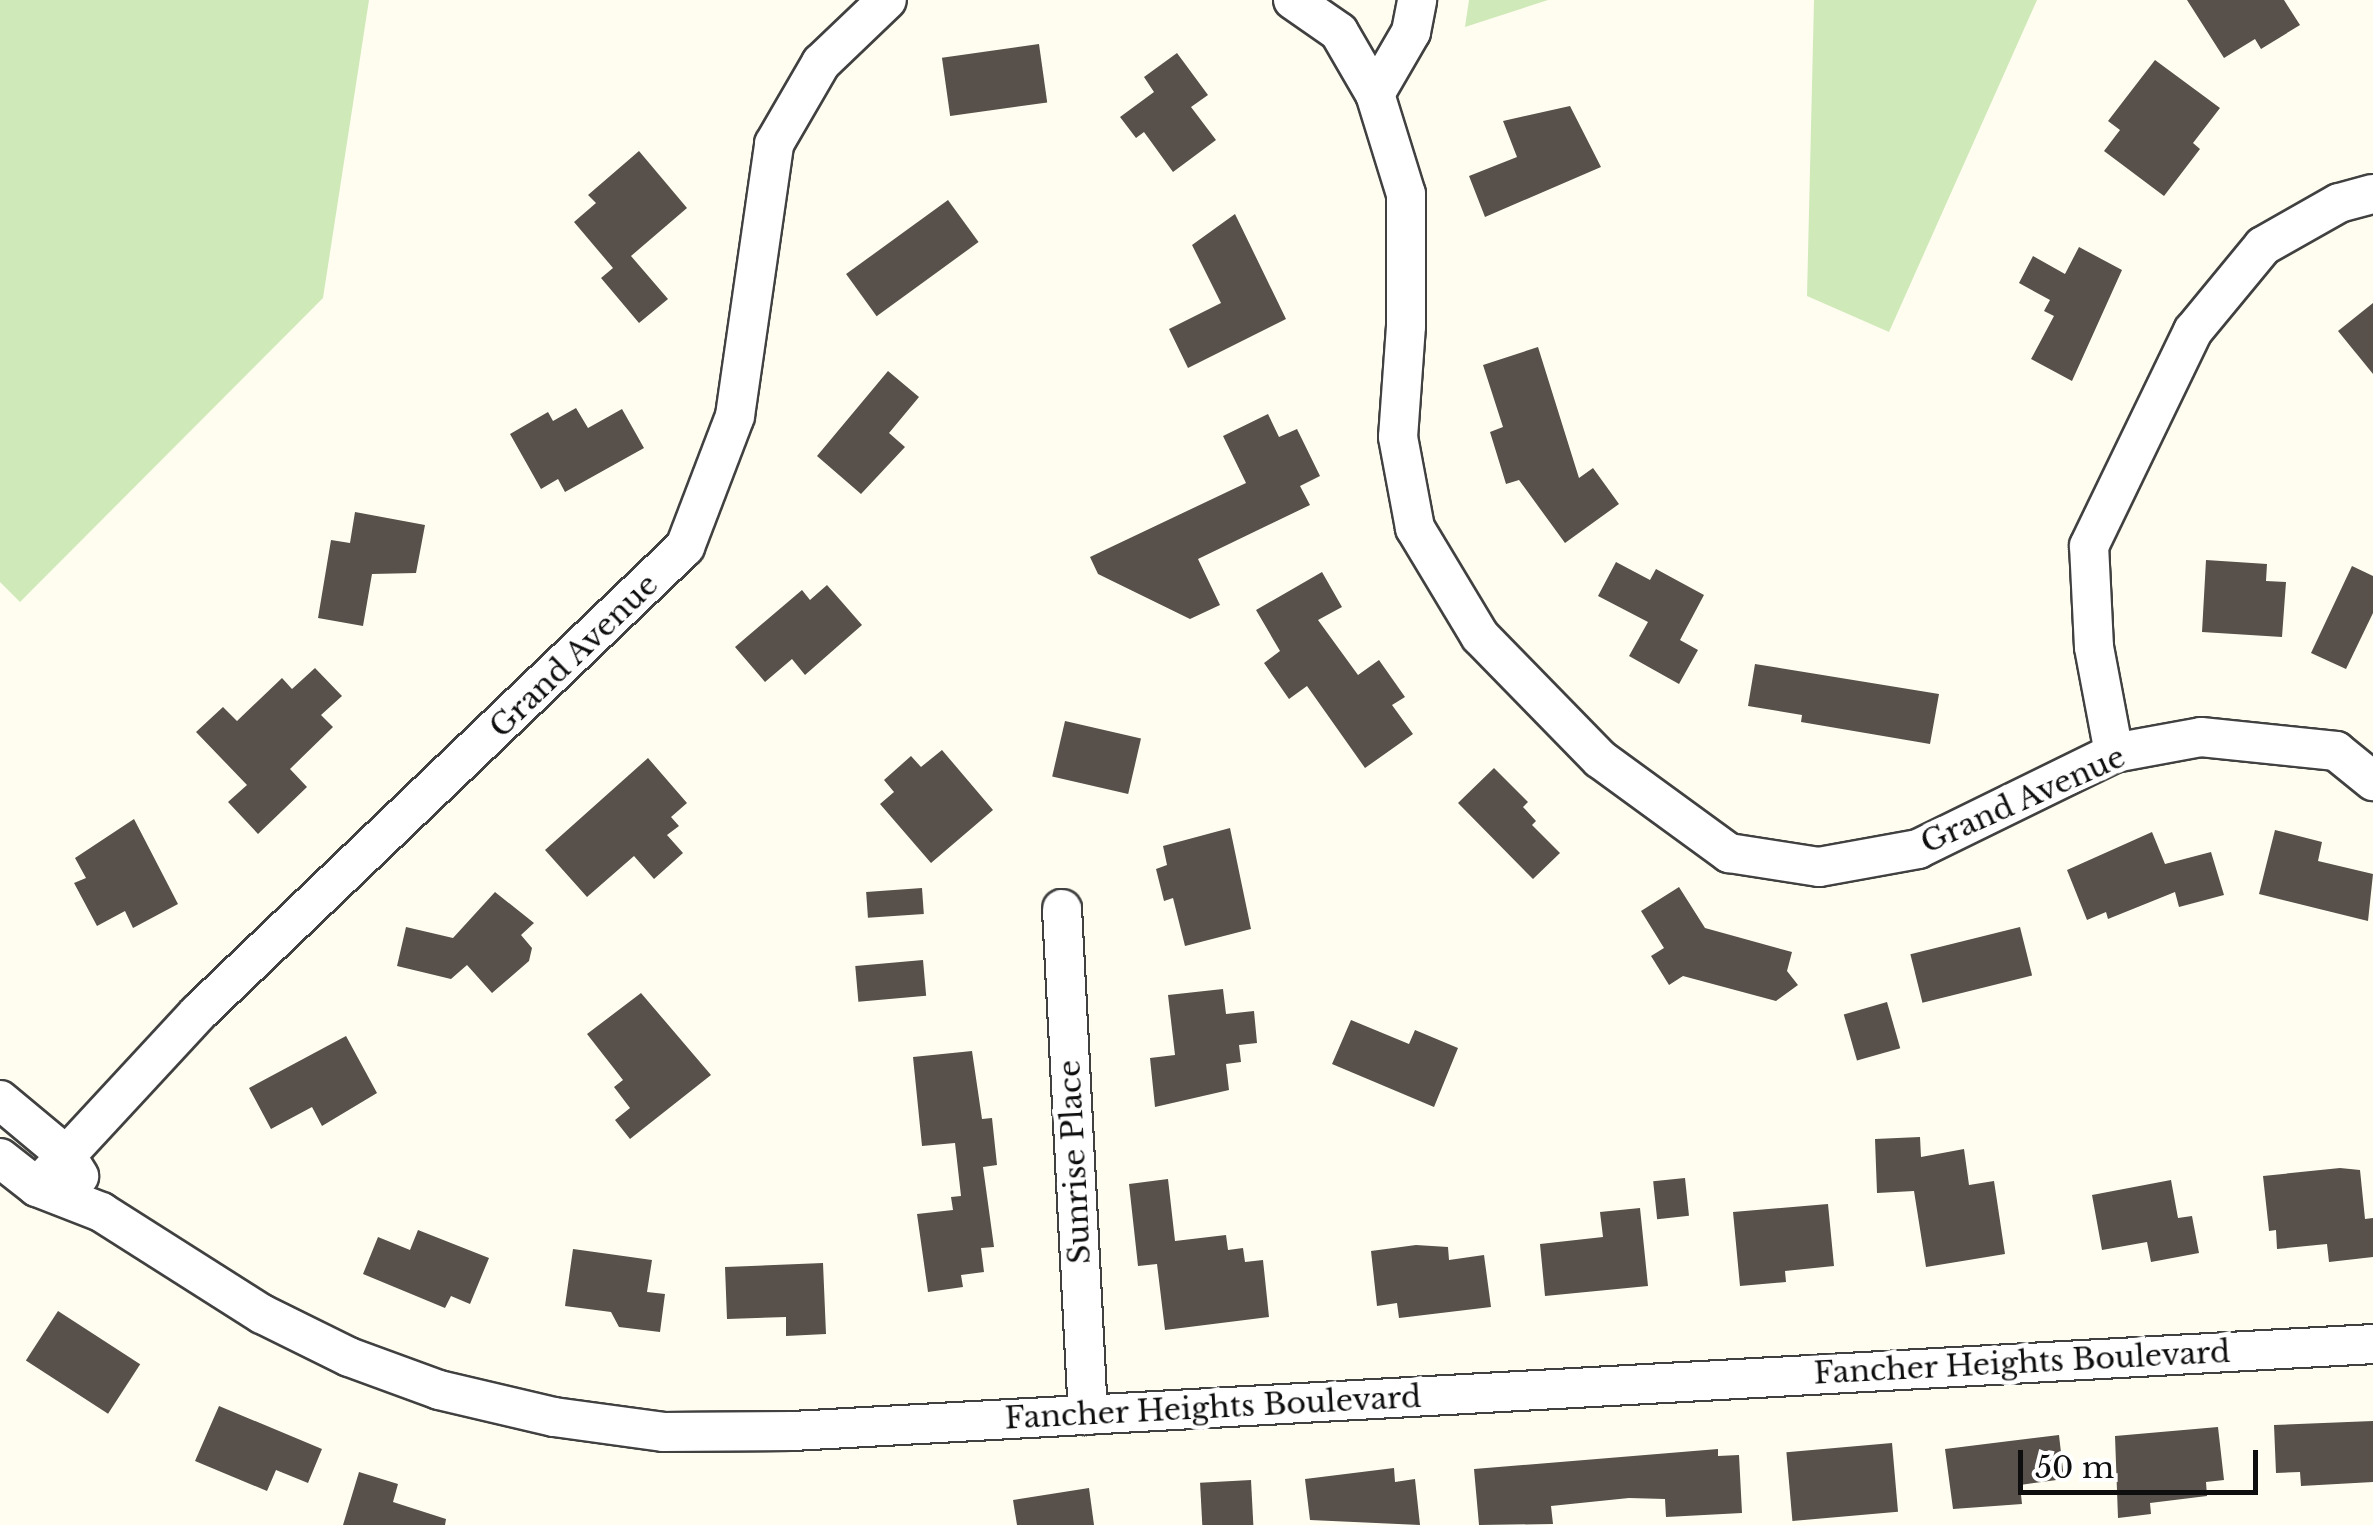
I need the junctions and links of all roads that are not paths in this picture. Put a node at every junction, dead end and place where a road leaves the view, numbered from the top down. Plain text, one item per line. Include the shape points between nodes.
1 (888, 0) edge
2 (1294, 0) edge
3 (1417, 0) edge
4 (1374, 94) junction
5 (2373, 194) edge
6 (2114, 753) junction
7 (2373, 781) edge
8 (1062, 909) dead end
9 (0, 1100) edge
10 (66, 1155) junction
11 (0, 1158) edge
12 (37, 1187) junction
13 (101, 1212) junction
14 (2373, 1344) edge
15 (1088, 1415) junction

1 - 10 street, Grand Avenue via 821,63 774,144 734,416 685,547 198,1013
2 - 4 street, Grand Avenue via 1339,32
3 - 4 street via 1411,32
4 - 6 street, Grand Avenue via 1406,194 1398,437 1414,528 1480,636 1600,759 1728,853 1818,867 1918,850
5 - 6 street via 2339,203 2264,246 2193,331 2089,546 2094,647
6 - 7 street, Grand Avenue via 2201,737 2336,751
8 - 15 street, Sunrise Place
9 - 10 street, Fancher Heights Boulevard
10 - 12 street, Grand Avenue
10 - 13 street, Fancher Heights Boulevard
11 - 12 street, Fancher Heights Boulevard
12 - 13 street, Fancher Heights Boulevard
13 - 15 street, Fancher Heights Boulevard via 262,1314 350,1357 438,1390 554,1417 663,1432 775,1432
14 - 15 street, Fancher Heights Boulevard

